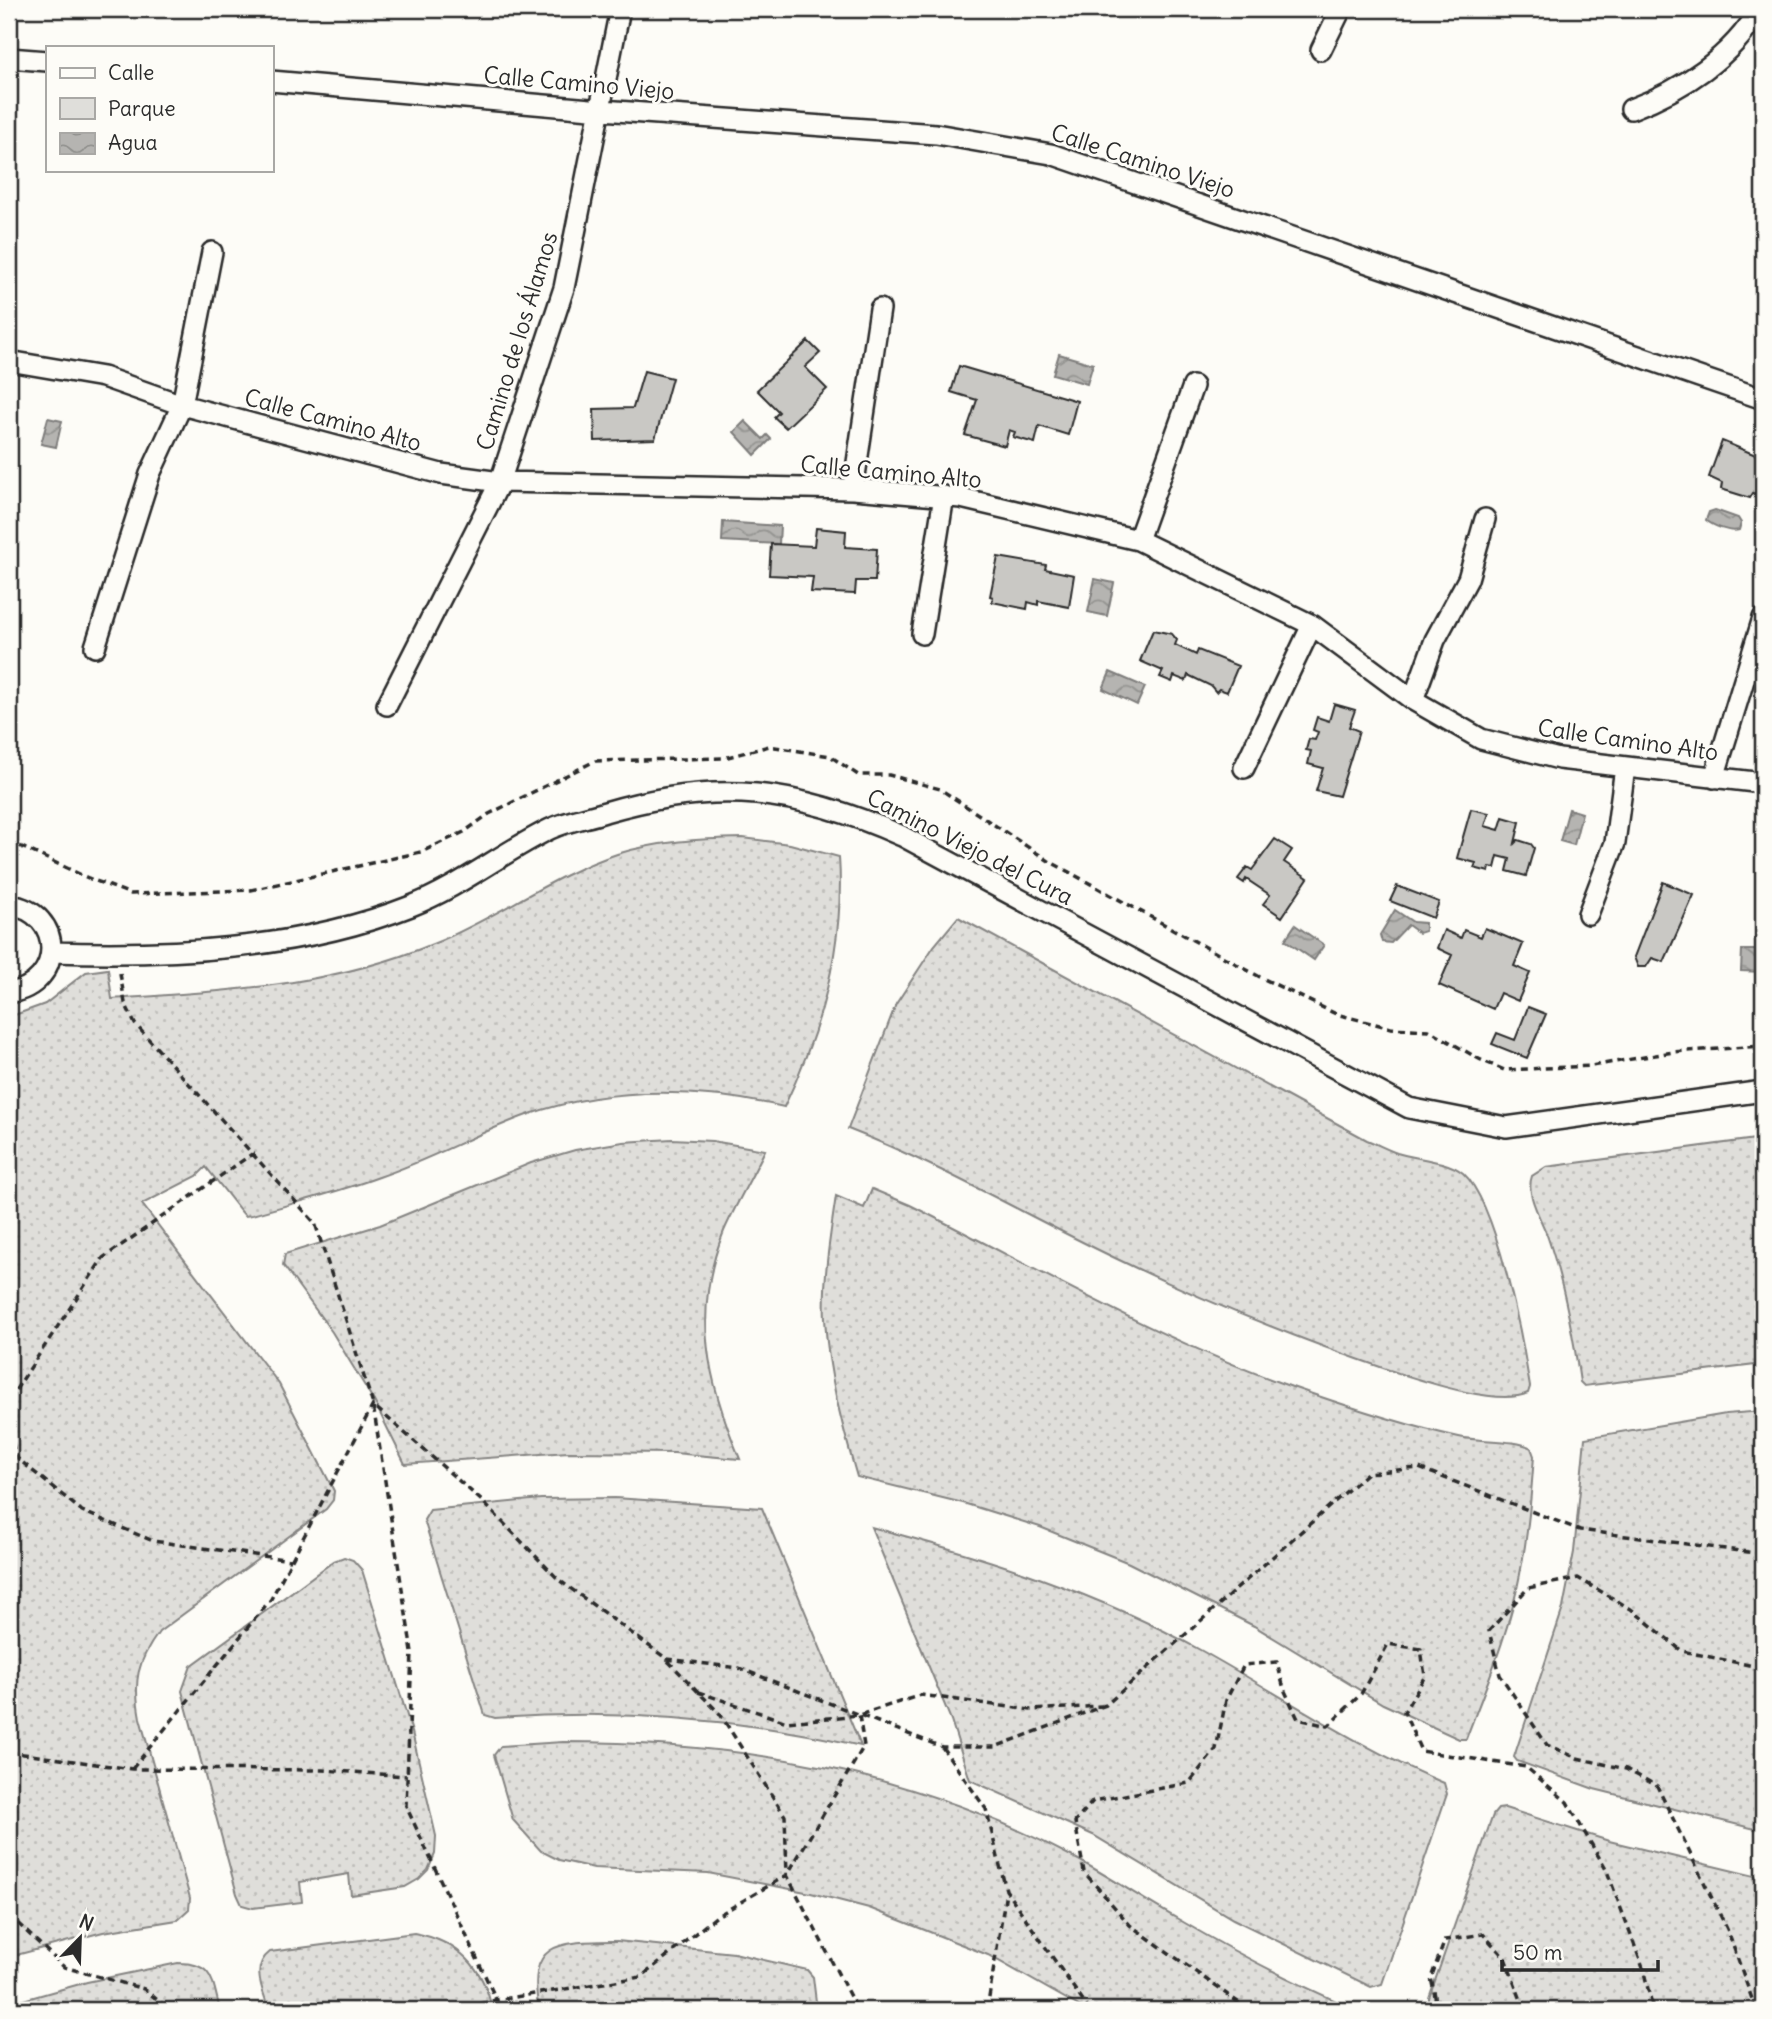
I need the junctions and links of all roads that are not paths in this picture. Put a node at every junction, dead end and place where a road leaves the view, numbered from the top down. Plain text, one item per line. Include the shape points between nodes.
1 (621, 9) edge
2 (1341, 9) edge
3 (1760, 9) edge
4 (1321, 50) dead end
5 (9, 58) edge
6 (46, 61) edge
7 (273, 81) edge
8 (1632, 109) dead end
9 (602, 110) junction
10 (212, 252) dead end
11 (880, 309) dead end
12 (9, 360) edge
13 (1194, 386) dead end
14 (1763, 399) edge
15 (182, 405) junction
16 (500, 482) junction
17 (853, 489) junction
18 (944, 496) junction
19 (1485, 519) dead end
20 (1138, 540) junction
21 (1763, 618) edge
22 (1312, 625) junction
23 (922, 634) dead end
24 (95, 647) dead end
25 (1413, 700) junction
26 (387, 705) dead end
27 (1625, 767) junction
28 (1244, 768) dead end
29 (1714, 778) junction
30 (1763, 783) edge
31 (9, 905) edge
32 (1588, 914) dead end
33 (52, 952) junction
34 (9, 993) edge
35 (1763, 1091) edge

1 - 9 street, Camino de los Álamos
2 - 4 street
3 - 8 street via 1749,27 1707,68 1669,95
5 - 6 street
7 - 9 street, Calle Camino Viejo
9 - 14 street, Calle Camino Viejo via 936,134 1051,154
9 - 16 street, Camino de los Álamos via 564,288
10 - 15 street
11 - 17 street
12 - 15 street, Calle Camino Alto via 103,377
13 - 20 street
15 - 16 street, Calle Camino Alto via 441,474
15 - 24 street via 150,474
16 - 17 street, Calle Camino Alto
16 - 26 street, Camino de los Álamos
17 - 18 street, Calle Camino Alto
18 - 20 street, Calle Camino Alto
18 - 23 street
19 - 25 street via 1468,579 1435,640
20 - 22 street, Calle Camino Alto
21 - 29 street
22 - 25 street, Calle Camino Alto
22 - 28 street
25 - 27 street, Calle Camino Alto via 1481,739 1559,759
27 - 29 street, Calle Camino Alto
27 - 32 street via 1615,843
29 - 30 street, Calle Camino Alto
31 - 33 street via 27,909 41,920 50,935
33 - 34 street via 37,982
33 - 35 street, Camino Viejo del Cura via 187,950 304,938 412,906 552,828 646,800 718,792 797,798 851,813 902,836 1409,1108 1506,1127

